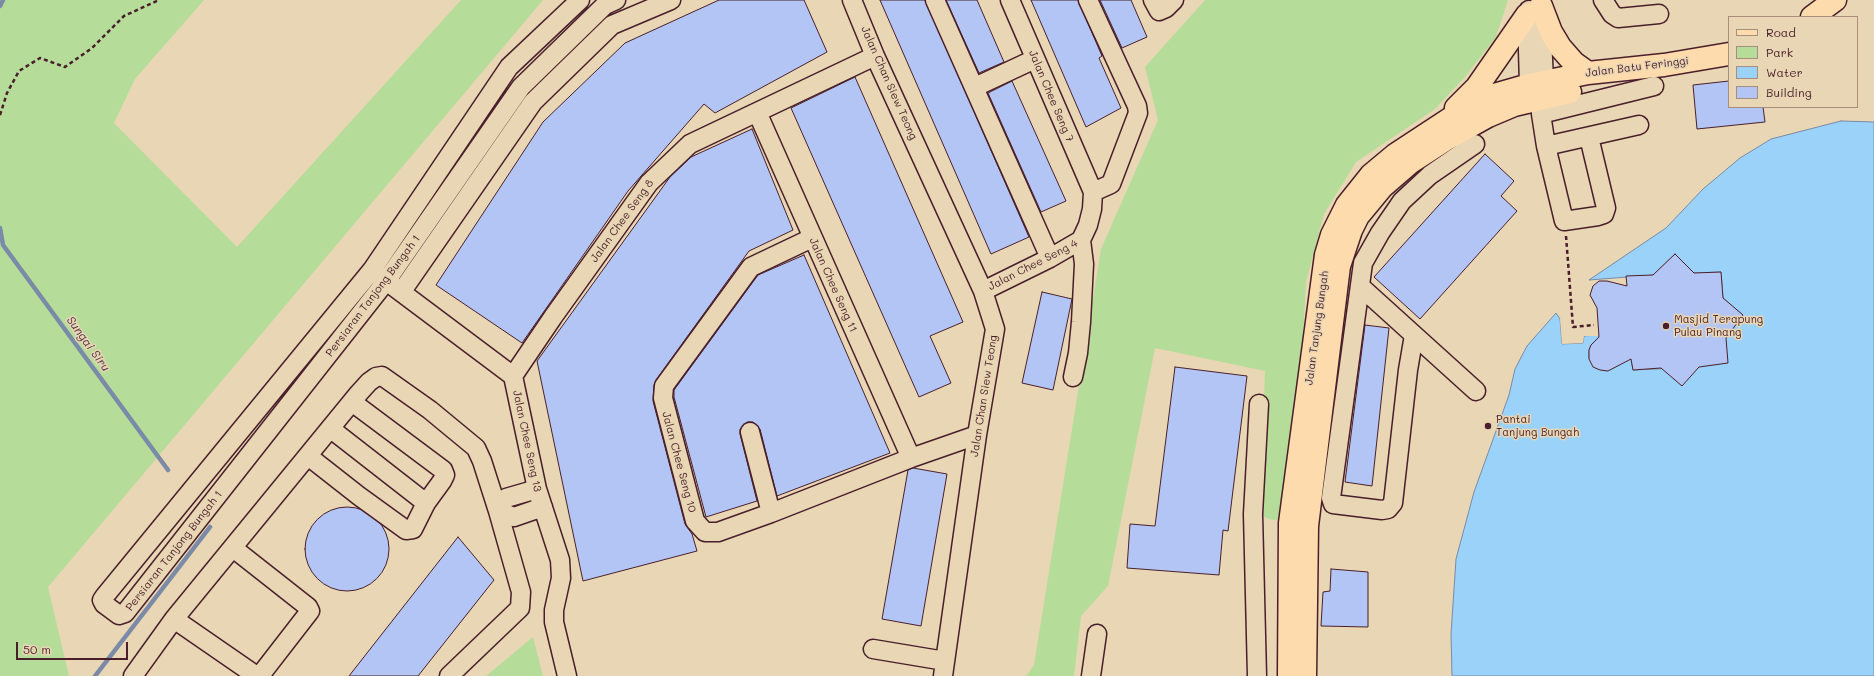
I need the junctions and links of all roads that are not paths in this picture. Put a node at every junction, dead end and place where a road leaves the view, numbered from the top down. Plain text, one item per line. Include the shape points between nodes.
1 (580, 0) edge
2 (616, 0) edge
3 (671, 0) edge
4 (852, 0) edge
5 (936, 0) edge
6 (1010, 0) edge
7 (1088, 0) edge
8 (1174, 0) edge
9 (1603, 0) edge
10 (1821, 0) edge
11 (1835, 0) edge
12 (1535, 5) edge
13 (1156, 6) edge
14 (1659, 14) dead end
15 (1800, 16) edge
16 (1813, 16) edge
17 (1728, 54) edge
18 (876, 56) junction
19 (1035, 59) junction
20 (1728, 61) edge
21 (1588, 73) junction
22 (1654, 86) dead end
23 (975, 87) junction
24 (1539, 97) junction
25 (757, 112) junction
26 (1639, 125) dead end
27 (1436, 127) junction
28 (1589, 137) junction
29 (1475, 144) dead end
30 (1546, 146) junction
31 (1093, 192) junction
32 (812, 238) junction
33 (1081, 240) junction
34 (1050, 258) junction
35 (372, 270) junction
36 (387, 280) junction
37 (1361, 287) junction
38 (402, 291) junction
39 (983, 291) junction
40 (1414, 335) junction
41 (513, 376) junction
42 (1073, 377) dead end
43 (1476, 392) dead end
44 (352, 402) junction
45 (1259, 404) dead end
46 (331, 429) junction
47 (750, 432) dead end
48 (977, 435) junction
49 (308, 456) junction
50 (911, 458) junction
51 (1325, 468) junction
52 (536, 489) junction
53 (426, 503) junction
54 (543, 507) junction
55 (498, 511) junction
56 (772, 513) junction
57 (233, 548) junction
58 (174, 619) junction
59 (1097, 634) dead end
60 (872, 649) dead end
61 (944, 668) edge
62 (133, 676) edge
63 (449, 676) edge
64 (567, 676) edge
65 (1091, 676) edge
66 (1257, 676) edge
67 (1289, 676) edge
68 (1305, 676) edge

1 - 35 street, Persiaran Tanjong Bungah 1 via 509,67
2 - 36 street, Persiaran Tanjong Bungah 1 via 605,4 521,87
3 - 38 street, Persiaran Tanjong Bungah 1 via 612,26 533,102
4 - 18 street, Jalan Chan Siew Teong
5 - 23 street
6 - 19 street, Jalan Chee Seng 7
7 - 31 street via 1138,113 1111,184
8 - 13 street via 1166,8
9 - 14 street via 1612,14 1618,18
10 - 15 main road
11 - 16 main road
12 - 21 main road via 1560,47 1574,63
12 - 24 street
12 - 27 main road via 1477,87
17 - 21 main road, Jalan Batu Feringgi via 1664,65
18 - 25 street, Jalan Chee Seng 8
18 - 39 street, Jalan Chan Siew Teong
19 - 23 street
19 - 31 street, Jalan Chee Seng 7
20 - 24 main road, Jalan Batu Feringgi
21 - 24 main road, Jalan Batu Feringgi
22 - 24 street
23 - 34 street
24 - 27 main road, Jalan Tanjung Bungah via 1494,95 1462,110
24 - 30 street
24 - 51 main road, Jalan Tanjung Bungah via 1488,116 1411,162 1382,187 1358,216 1339,266
25 - 32 street, Jalan Chee Seng 11
25 - 41 street, Jalan Chee Seng 8 via 690,144 648,183
26 - 28 street
27 - 67 main road, Jalan Tanjung Bungah via 1371,175 1347,205 1328,248 1290,523
28 - 30 street
28 - 30 street via 1606,208 1604,214 1598,216 1564,221
29 - 37 street via 1430,175 1402,201 1363,263
31 - 33 street, Jalan Chee Seng 4 via 1088,225
32 - 50 street, Jalan Chee Seng 11
32 - 56 street, Jalan Chee Seng 10 via 751,267 664,386 663,398 695,521 705,532 718,532
33 - 34 street, Jalan Chee Seng 4
33 - 42 street via 1084,264 1082,302 1078,353
34 - 39 street, Jalan Chee Seng 4
35 - 36 street, Jalan Chee Seng 13
35 - 36 street, Persiaran Tanjong Bungah 1 via 104,597 104,604 119,615 125,613
36 - 38 street, Jalan Chee Seng 13
37 - 40 street
37 - 51 street
38 - 41 street, Jalan Chee Seng 13
39 - 48 street, Jalan Chan Siew Teong via 995,329
40 - 43 street
40 - 51 street via 1393,503 1388,509 1382,510 1333,504
41 - 52 street, Jalan Chee Seng 13
44 - 46 street
44 - 53 street via 443,470 445,475 442,481
44 - 55 street via 369,382 382,376 424,406 476,448
45 - 66 street via 1254,514
46 - 49 street
46 - 53 street
47 - 56 street
48 - 50 street, Jalan Chee Seng 10
48 - 61 street, Jalan Chan Siew Teong
49 - 53 street via 406,530 413,528
49 - 57 street
50 - 56 street, Jalan Chee Seng 10
51 - 68 main road, Jalan Tanjung Bungah via 1307,526
52 - 54 street, Jalan Chee Seng 13
52 - 55 street via 506,498
54 - 55 street via 514,517
54 - 64 street, Jalan Chee Seng 13 via 560,560 562,578 554,610 554,622
55 - 63 street via 522,592 520,608
57 - 58 street
57 - 58 street via 310,611 262,673 255,675
58 - 62 street
59 - 65 street
60 - 61 street

